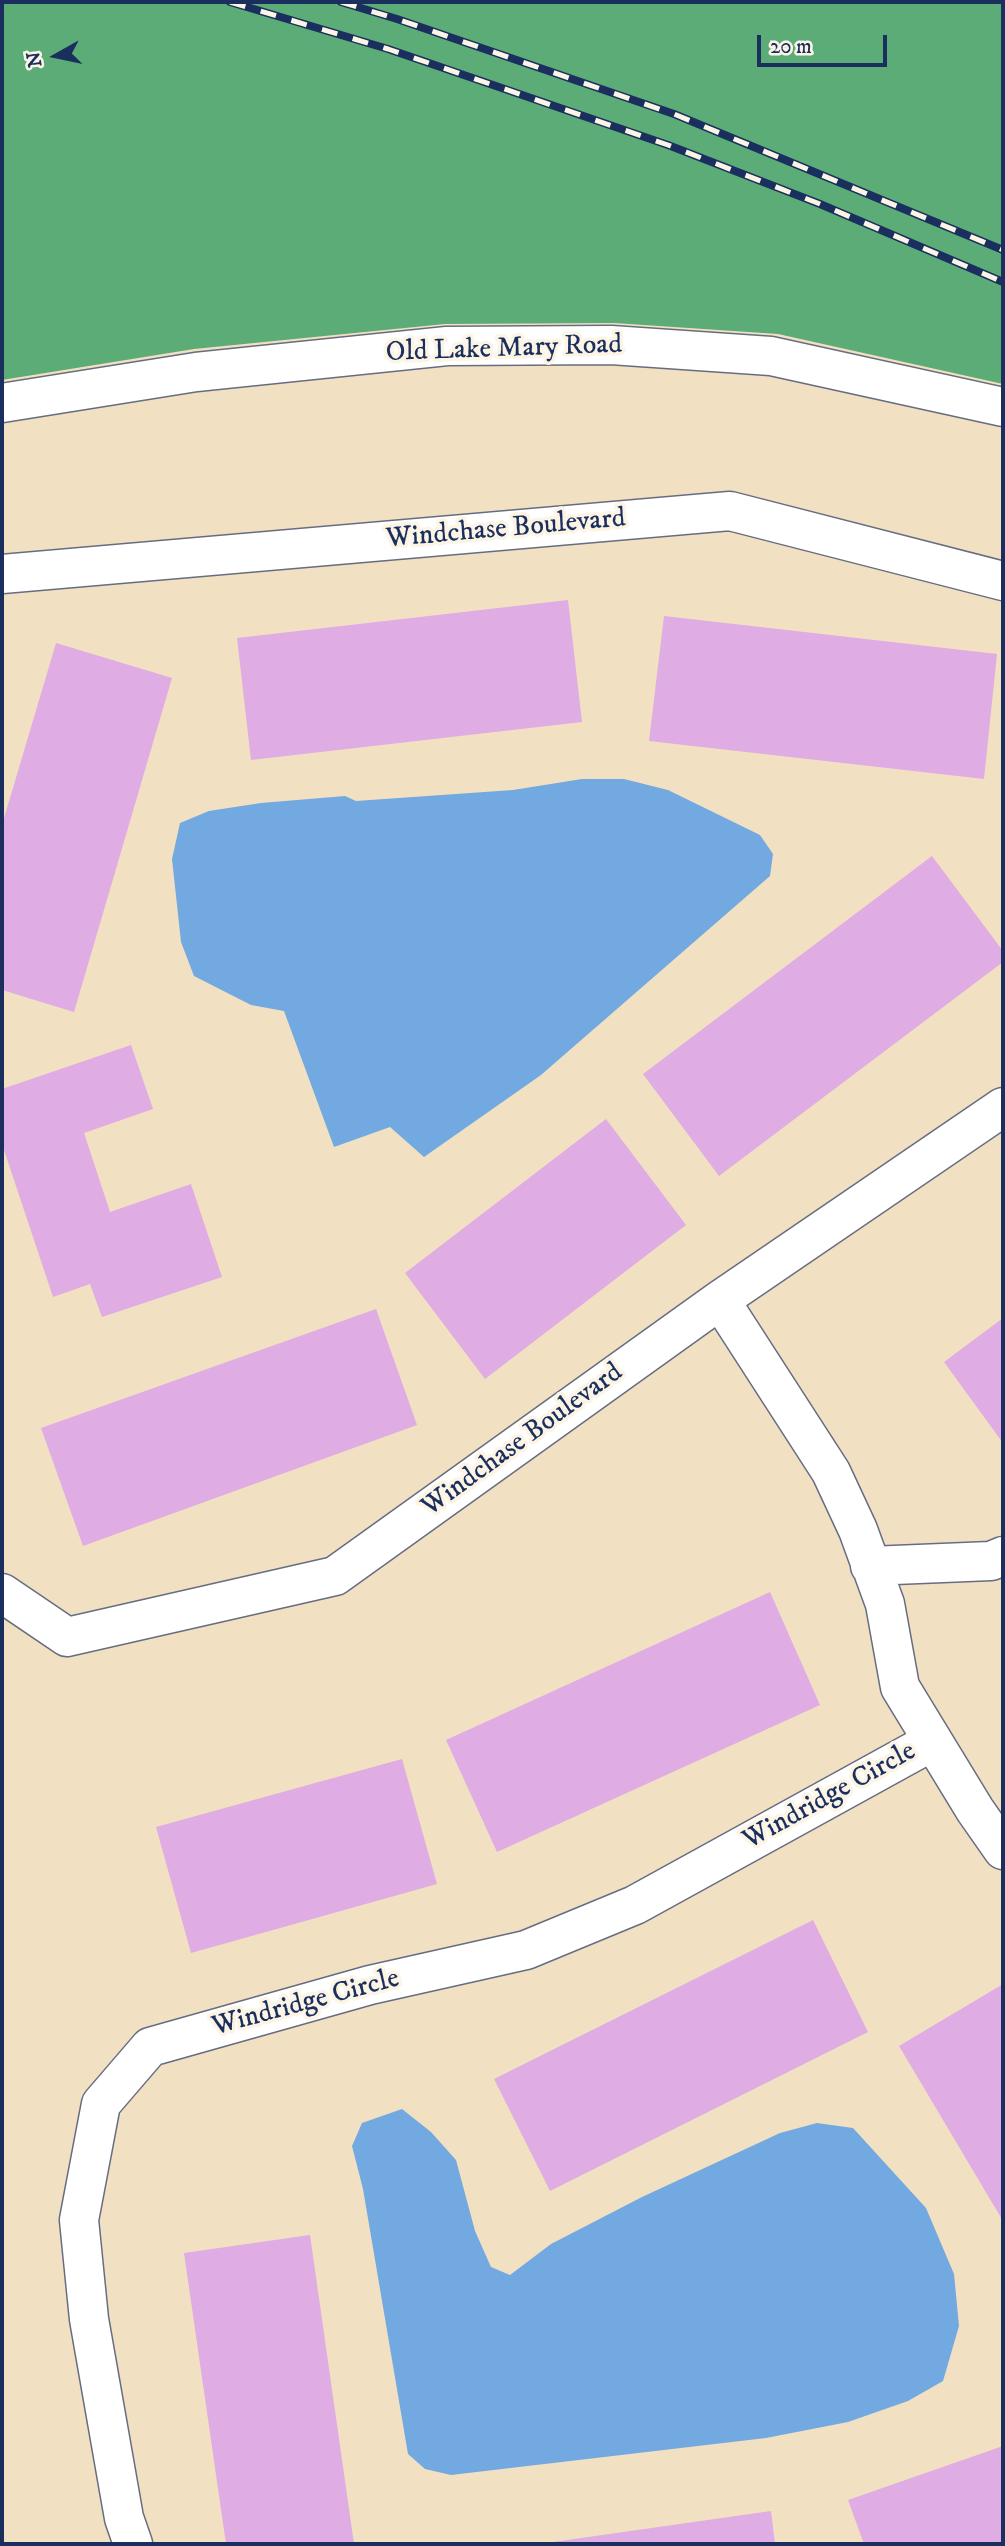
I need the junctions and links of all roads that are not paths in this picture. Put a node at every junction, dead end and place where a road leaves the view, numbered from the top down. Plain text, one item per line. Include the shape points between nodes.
1 (2, 403) edge
2 (1003, 407) edge
3 (2, 574) edge
4 (1003, 582) edge
5 (1003, 1107) edge
6 (720, 1300) junction
7 (1003, 1556) edge
8 (870, 1566) junction
9 (2, 1593) edge
10 (933, 1741) junction
11 (1003, 1850) edge
12 (133, 2544) edge

1 - 2 street, Old Lake Mary Road via 196,372 447,346 611,345 771,356
3 - 4 street, Windchase Boulevard via 730,511
5 - 6 street, Windchase Boulevard
6 - 8 street, Windridge Circle via 831,1472
6 - 9 street, Windchase Boulevard via 335,1576 66,1637
7 - 8 street via 991,1561
8 - 10 street, Windridge Circle via 885,1604 900,1687
10 - 11 street, Windridge Circle
10 - 12 street, Windridge Circle via 635,1905 526,1950 370,1985 150,2047 101,2104 79,2220 89,2319 124,2518

